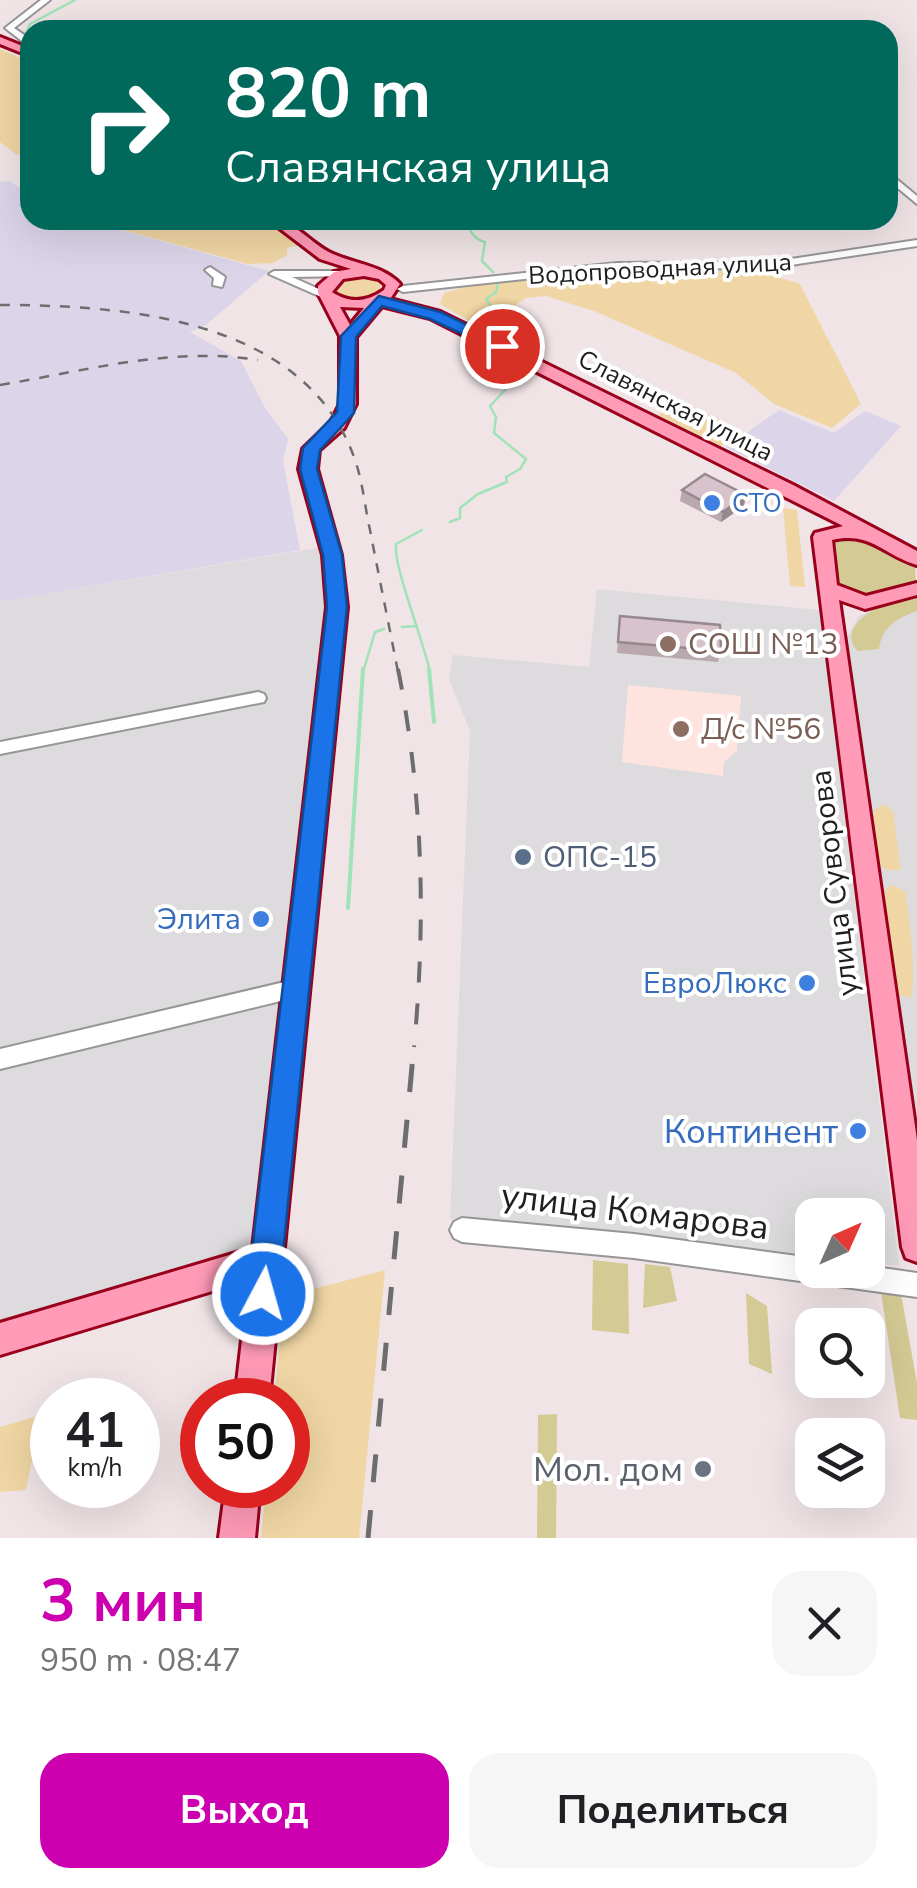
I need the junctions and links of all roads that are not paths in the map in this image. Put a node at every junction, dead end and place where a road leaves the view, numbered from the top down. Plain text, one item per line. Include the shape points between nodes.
1 (46, 0) edge
2 (20, 38) edge
3 (898, 184) edge
4 (917, 201) edge
5 (290, 230) edge
6 (917, 243) edge
7 (325, 256) junction
8 (210, 270) dead end
9 (383, 276) junction
10 (327, 284) junction
11 (218, 285) dead end
12 (402, 289) junction
13 (379, 301) junction
14 (435, 316) junction
15 (348, 336) junction
16 (787, 489) junction
17 (864, 533) junction
18 (822, 537) junction
19 (917, 559) edge
20 (828, 589) junction
21 (917, 589) edge
22 (866, 603) junction
23 (836, 630) junction
24 (258, 698) dead end
25 (0, 748) edge
26 (297, 988) junction
27 (0, 1059) edge
28 (462, 1230) dead end
29 (917, 1247) edge
30 (267, 1259) junction
31 (917, 1285) edge
32 (0, 1339) edge
33 (254, 1378) edge
34 (240, 1508) edge
35 (237, 1538) edge

1 - 2 street via 10,26
3 - 4 street
5 - 7 main road, Славянская улица
6 - 12 street, Водопроводная улица via 771,265 617,266
7 - 9 main road, Славянская улица
7 - 10 main road
8 - 11 street via 220,277
9 - 10 main road via 344,274
9 - 12 main road, Славянская улица
9 - 13 main road via 393,290
10 - 13 main road, Славянская улица via 355,305
10 - 15 main road
12 - 14 main road, Славянская улица
13 - 14 main road, Славянская улица
13 - 15 main road
14 - 16 main road, Славянская улица
15 - 26 main road via 346,413 316,440 309,458 337,607
16 - 17 main road, Славянская улица
16 - 18 main road via 812,513
17 - 18 main road
17 - 19 main road, Славянская улица
18 - 20 main road, улица Суворова
20 - 22 main road
20 - 23 main road, улица Суворова
21 - 22 main road
22 - 23 main road
23 - 29 main road, улица Суворова
24 - 25 street
26 - 27 street
26 - 30 main road
28 - 31 street, улица Комарова
30 - 32 main road
30 - 33 main road
34 - 35 main road

